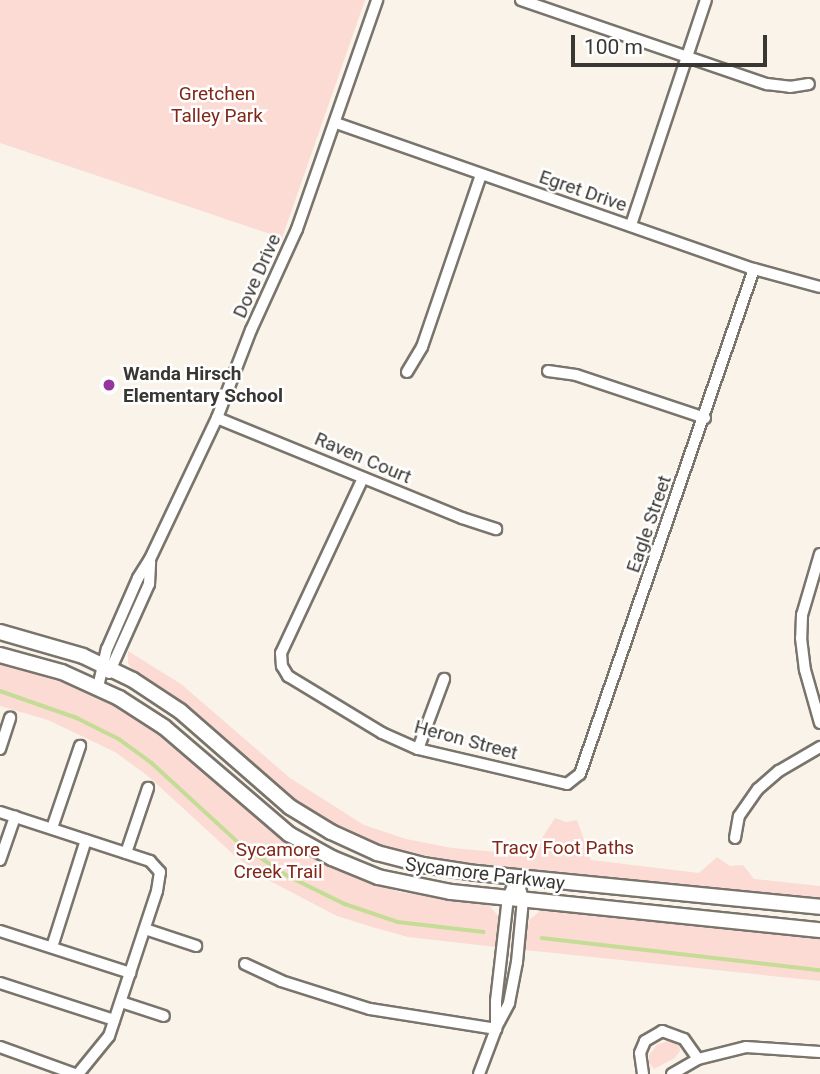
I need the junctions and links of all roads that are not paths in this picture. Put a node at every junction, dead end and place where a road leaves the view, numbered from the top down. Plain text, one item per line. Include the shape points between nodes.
1 (377, 0) edge
2 (521, 0) edge
3 (706, 0) edge
4 (541, 3) edge
5 (686, 57) junction
6 (809, 84) dead end
7 (336, 123) junction
8 (481, 175) junction
9 (631, 225) junction
10 (754, 269) junction
11 (820, 286) edge
12 (548, 371) dead end
13 (407, 372) dead end
14 (217, 418) junction
15 (705, 418) junction
16 (363, 478) junction
17 (496, 529) dead end
18 (820, 554) edge
19 (0, 632) edge
20 (0, 655) edge
21 (107, 666) junction
22 (444, 679) dead end
23 (98, 687) junction
24 (10, 718) dead end
25 (820, 723) edge
26 (80, 746) dead end
27 (820, 747) edge
28 (0, 749) edge
29 (418, 749) junction
30 (567, 784) joint
31 (148, 788) dead end
32 (0, 812) edge
33 (15, 817) junction
34 (52, 828) junction
35 (735, 838) dead end
36 (86, 840) junction
37 (126, 853) junction
38 (0, 860) edge
39 (517, 876) junction
40 (508, 898) junction
41 (523, 900) junction
42 (820, 907) edge
43 (145, 929) junction
44 (820, 930) edge
45 (0, 931) edge
46 (196, 946) dead end
47 (51, 947) junction
48 (245, 964) dead end
49 (130, 973) junction
50 (0, 983) edge
51 (121, 1002) junction
52 (164, 1016) dead end
53 (114, 1020) junction
54 (496, 1029) junction
55 (0, 1047) edge
56 (820, 1052) edge
57 (698, 1059) junction
58 (76, 1074) edge
59 (479, 1074) edge
60 (643, 1074) edge
61 (672, 1074) edge

1 - 7 street, Dove Drive
2 - 4 street
3 - 5 street
4 - 5 street
5 - 6 street via 767,84
5 - 9 street
7 - 8 street, Egret Drive
7 - 14 street, Dove Drive
8 - 9 street, Egret Drive
8 - 13 street via 422,347
9 - 10 street, Egret Drive
10 - 11 street, Egret Drive
10 - 15 street, Eagle Street
12 - 15 street via 576,375
14 - 16 street, Raven Court
14 - 21 street, Dove Drive via 150,559 149,584
15 - 30 street, Eagle Street via 580,774
16 - 17 street, Raven Court
16 - 29 street, Heron Street via 281,653 282,666 288,676 382,733
18 - 25 street via 802,615 801,638
19 - 21 main road, Sycamore Parkway via 56,646
20 - 23 main road, Sycamore Parkway via 28,660
21 - 23 street, Dove Drive
21 - 39 main road, Sycamore Parkway via 180,711 271,791 331,832 402,860
22 - 29 street
23 - 40 main road, Sycamore Parkway via 164,727 274,823 332,858 401,884
24 - 28 street
26 - 34 street
27 - 35 street via 758,789 739,816
29 - 30 street, Heron Street
31 - 37 street
32 - 33 street
33 - 34 street
33 - 38 street
34 - 36 street
36 - 37 street
36 - 47 street
37 - 43 street via 158,868 160,881
39 - 40 street
39 - 41 street
39 - 42 main road, Sycamore Parkway
40 - 41 main road, Sycamore Parkway
40 - 54 street
41 - 44 main road, Sycamore Parkway
41 - 54 street via 514,983
43 - 46 street
43 - 49 street
45 - 47 street
47 - 49 street
48 - 54 street via 322,996 370,1009
49 - 51 street
50 - 53 street
51 - 52 street
51 - 53 street
53 - 58 street via 102,1046
54 - 59 street
55 - 58 street
56 - 57 street via 746,1047
57 - 60 street via 684,1039 662,1031 645,1041 640,1053
57 - 61 street

